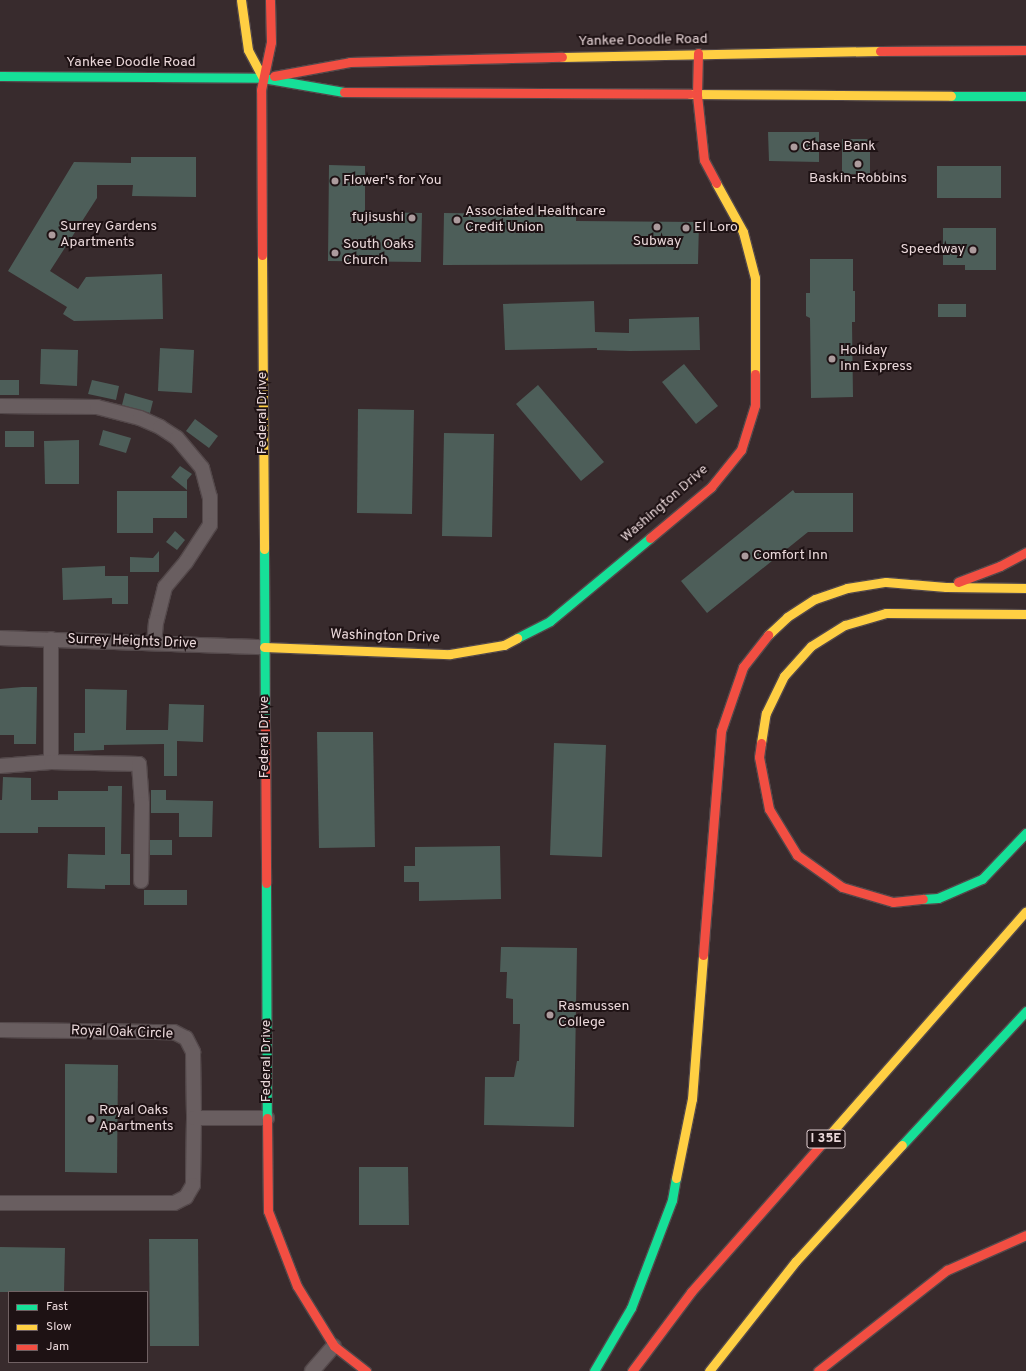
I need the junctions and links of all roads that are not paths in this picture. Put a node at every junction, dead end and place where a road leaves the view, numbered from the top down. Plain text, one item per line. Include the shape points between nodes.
1 (240, 0) edge
2 (270, 0) edge
3 (1026, 50) edge
4 (698, 53) junction
5 (0, 76) edge
6 (263, 78) junction
7 (697, 95) junction
8 (1026, 96) edge
9 (0, 406) edge
10 (1026, 552) edge
11 (946, 587) junction
12 (1026, 588) edge
13 (976, 613) junction
14 (1026, 614) edge
15 (1012, 623) dead end
16 (0, 638) edge
17 (51, 639) junction
18 (154, 643) junction
19 (264, 647) junction
20 (51, 762) junction
21 (0, 766) edge
22 (1026, 833) edge
23 (141, 881) dead end
24 (1026, 911) edge
25 (1026, 1011) edge
26 (0, 1030) edge
27 (194, 1118) junction
28 (267, 1118) junction
29 (0, 1203) edge
30 (1026, 1235) edge
31 (334, 1346) junction
32 (312, 1371) edge
33 (366, 1371) edge
34 (594, 1371) edge
35 (632, 1371) edge
36 (709, 1371) edge
37 (818, 1371) edge

1 - 6 main road via 248,50
2 - 6 main road, Federal Drive via 271,42
3 - 4 main road, Yankee Doodle Road
4 - 6 main road, Yankee Doodle Road via 350,62
4 - 7 main road, Washington Drive
5 - 6 main road, Yankee Doodle Road
6 - 7 main road, Yankee Doodle Road via 340,92
6 - 19 main road, Federal Drive via 261,90
7 - 8 main road, Yankee Doodle Road
7 - 19 main road, Washington Drive via 704,160 743,232 755,278 755,405 741,450 711,487 550,621 504,645 450,654
9 - 18 street via 97,407 140,418 177,438 202,468 210,497 210,525 186,562 165,587 156,622
10 - 11 main road via 1000,566
11 - 12 main road
11 - 34 main road via 886,582 847,588 816,599 787,617 763,640 743,667 721,730 692,1100 672,1200 631,1308
13 - 14 main road
13 - 15 main road
13 - 22 main road via 886,613 845,625 811,646 784,676 766,713 760,757 770,809 797,855 842,887 893,902 938,898 982,879
16 - 17 street, Surrey Heights Drive
17 - 18 street, Surrey Heights Drive
17 - 20 street
18 - 19 street, Surrey Heights Drive
19 - 28 main road, Federal Drive
20 - 21 street
20 - 23 street via 139,764 142,804
24 - 35 main road, I 35E via 691,1292
25 - 36 main road via 796,1261
26 - 27 street, Royal Oak Circle via 174,1032 186,1038 193,1052
27 - 28 street
27 - 29 street, Royal Oak Circle via 193,1185 186,1197 174,1203
28 - 31 main road, Federal Drive via 268,1211 297,1286
30 - 37 main road via 947,1270
31 - 32 street
31 - 33 main road

